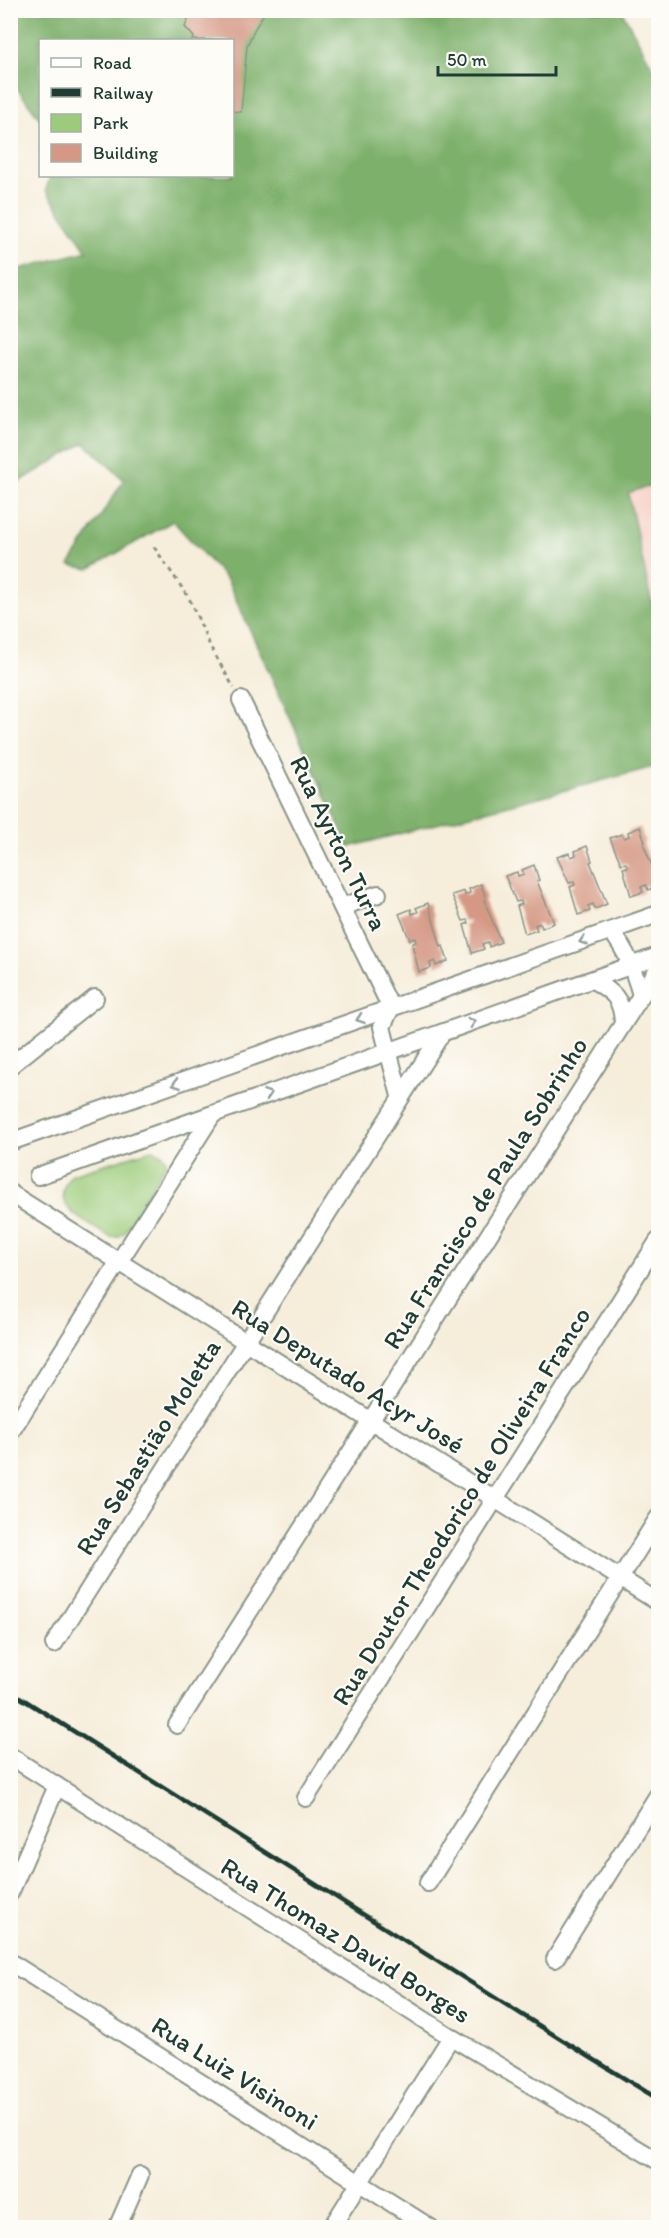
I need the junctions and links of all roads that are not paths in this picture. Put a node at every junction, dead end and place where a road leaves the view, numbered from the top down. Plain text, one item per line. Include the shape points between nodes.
1 (241, 700) road end
2 (378, 894) dead end
3 (342, 907) junction
4 (658, 914) edge
5 (611, 931) junction
6 (658, 956) edge
7 (633, 965) junction
8 (658, 969) edge
9 (593, 980) junction
10 (641, 995) junction
11 (95, 998) dead end
12 (391, 1008) junction
13 (623, 1023) junction
14 (442, 1033) junction
15 (389, 1052) junction
16 (10, 1066) edge
17 (400, 1096) junction
18 (213, 1114) junction
19 (10, 1142) edge
20 (38, 1176) dead end
21 (10, 1193) edge
22 (658, 1241) edge
23 (120, 1262) junction
24 (245, 1341) junction
25 (370, 1420) junction
26 (10, 1433) edge
27 (495, 1499) junction
28 (658, 1518) edge
29 (621, 1578) junction
30 (658, 1602) edge
31 (54, 1644) dead end
32 (177, 1725) dead end
33 (10, 1756) edge
34 (57, 1786) junction
35 (658, 1795) edge
36 (306, 1798) dead end
37 (428, 1883) dead end
38 (10, 1893) edge
39 (555, 1959) dead end
40 (10, 1962) edge
41 (451, 2037) junction
42 (658, 2161) edge
43 (140, 2175) dead end
44 (359, 2182) junction
45 (117, 2228) edge
46 (331, 2228) edge
47 (431, 2228) edge

1 - 3 street, Rua Ayrton Turra
2 - 3 street
3 - 12 street, Rua Ayrton Turra
4 - 5 street
5 - 7 street
5 -> 12 street
6 - 7 street
7 - 9 street
7 - 10 street
8 - 10 street, Rua Francisco de Paula Sobrinho
9 - 13 street, Rua Francisco de Paula Sobrinho via 620,1002
14 -> 9 street
10 - 13 street, Rua Francisco de Paula Sobrinho
11 - 16 street
12 - 15 street via 382,1027
12 -> 19 street
13 - 25 street, Rua Francisco de Paula Sobrinho
14 - 15 street
14 - 17 street, Rua Sebastião Moletta
15 - 17 street
18 -> 15 street
17 - 24 street, Rua Sebastião Moletta
18 - 20 street
18 - 23 street
21 - 23 street, Rua Deputado Acyr José
22 - 27 street, Rua Doutor Theodorico de Oliveira Franco
23 - 24 street, Rua Deputado Acyr José
23 - 26 street
24 - 25 street, Rua Deputado Acyr José
24 - 31 street, Rua Sebastião Moletta
25 - 27 street, Rua Deputado Acyr José
25 - 32 street, Rua Francisco de Paula Sobrinho
27 - 29 street, Rua Deputado Acyr José
27 - 36 street, Rua Doutor Theodorico de Oliveira Franco
28 - 29 street
29 - 30 street, Rua Deputado Acyr José
29 - 37 street
33 - 34 street, Rua Thomaz David Borges
34 - 38 street
34 - 41 street, Rua Thomaz David Borges
35 - 39 street
40 - 44 street, Rua Luiz Visinoni
41 - 42 street, Rua Thomaz David Borges
41 - 44 street
43 - 45 street
44 - 46 street
44 - 47 street, Rua Luiz Visinoni

